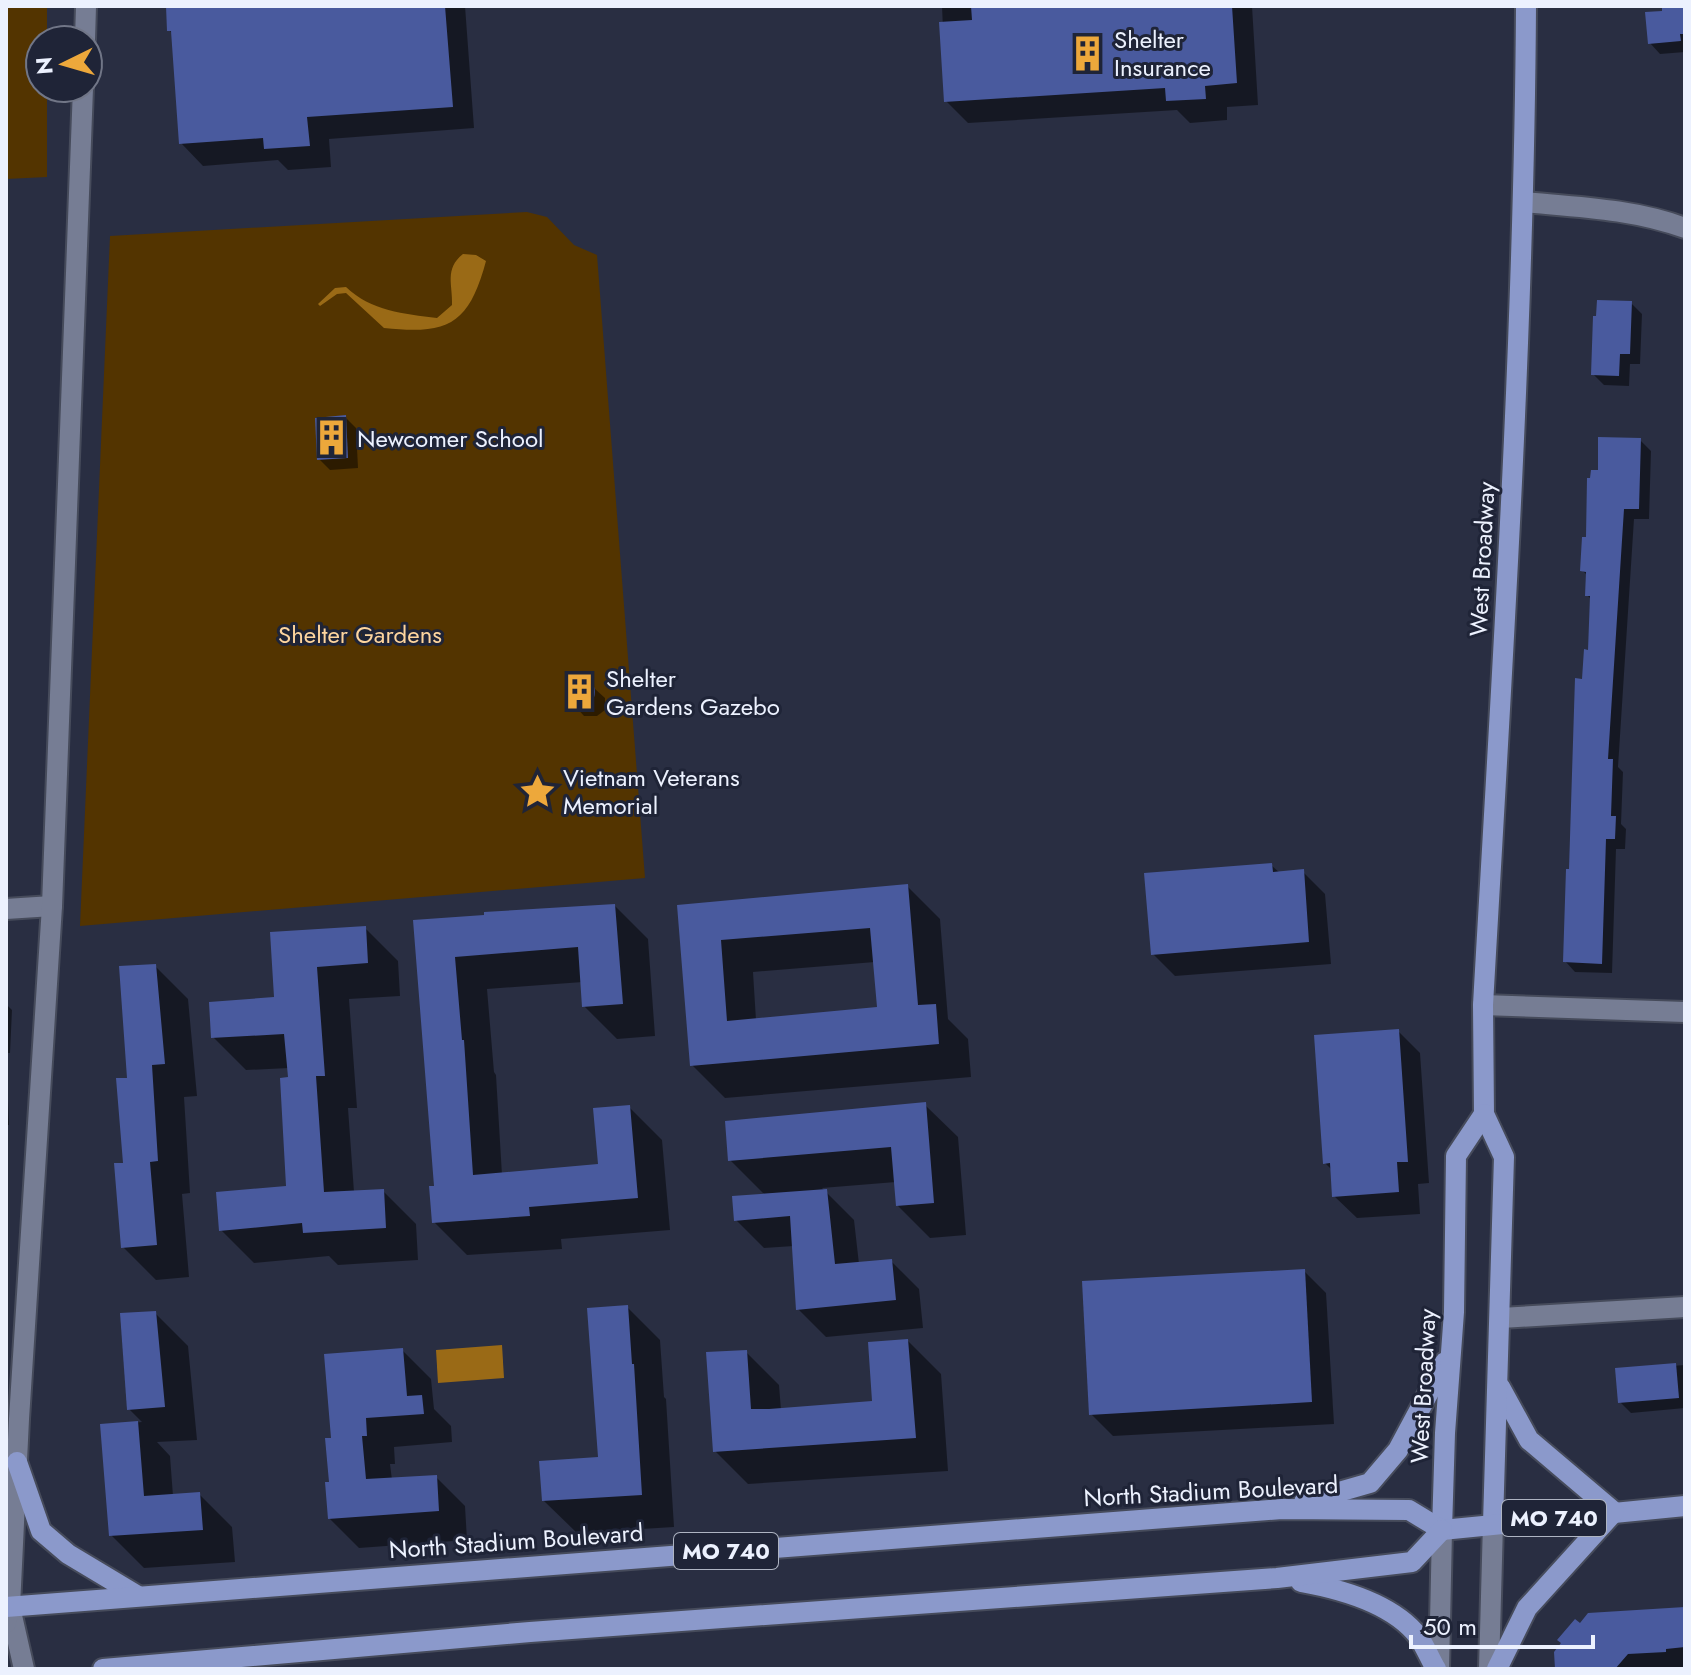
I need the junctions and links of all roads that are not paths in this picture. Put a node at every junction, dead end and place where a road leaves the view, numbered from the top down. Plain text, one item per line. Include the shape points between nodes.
1 (1526, 6) edge
2 (83, 104) edge
3 (1524, 202) junction
4 (1685, 228) edge
5 (52, 906) junction
6 (6, 909) edge
7 (1483, 1005) junction
8 (1685, 1012) edge
9 (1484, 1114) junction
10 (1685, 1307) edge
11 (1501, 1318) junction
12 (1451, 1352) junction
13 (1499, 1385) junction
14 (17, 1462) junction
15 (1685, 1506) edge
16 (1282, 1509) junction
17 (1614, 1512) junction
18 (1493, 1523) junction
19 (1442, 1530) junction
20 (1277, 1578) junction
21 (138, 1596) junction
22 (7, 1612) edge
23 (193, 1666) edge
24 (24, 1669) edge
25 (103, 1669) edge
26 (1438, 1669) edge
27 (1489, 1669) edge
28 (1497, 1669) edge

1 - 3 main road, West Broadway
2 - 5 street
3 - 4 street via 1608,210
3 - 7 main road, West Broadway
5 - 6 street
5 - 14 street
7 - 8 street
7 - 9 main road, West Broadway
9 - 11 main road, West Broadway via 1504,1157
9 - 12 main road, West Broadway via 1456,1156
10 - 11 street
11 - 13 main road, West Broadway
12 - 16 main road via 1398,1450 1370,1483
12 - 19 main road, West Broadway
13 - 17 main road via 1529,1440
13 - 18 main road, West Broadway
14 - 21 main road via 41,1531 68,1554
14 - 22 street
15 - 17 main road, MO 740
16 - 19 main road, North Stadium Boulevard / MO 740 via 1409,1510
16 - 21 main road, North Stadium Boulevard / MO 740
17 - 18 main road, MO 740
17 - 28 main road via 1527,1608
18 - 19 main road, MO 740
18 - 27 street, West Broadway
19 - 20 main road via 1412,1562
19 - 26 street, West Broadway
20 - 23 main road via 530,1632
20 - 26 main road via 1327,1587 1393,1614 1418,1636
21 - 22 main road, North Stadium Boulevard / MO 740
22 - 24 street
23 - 25 main road

